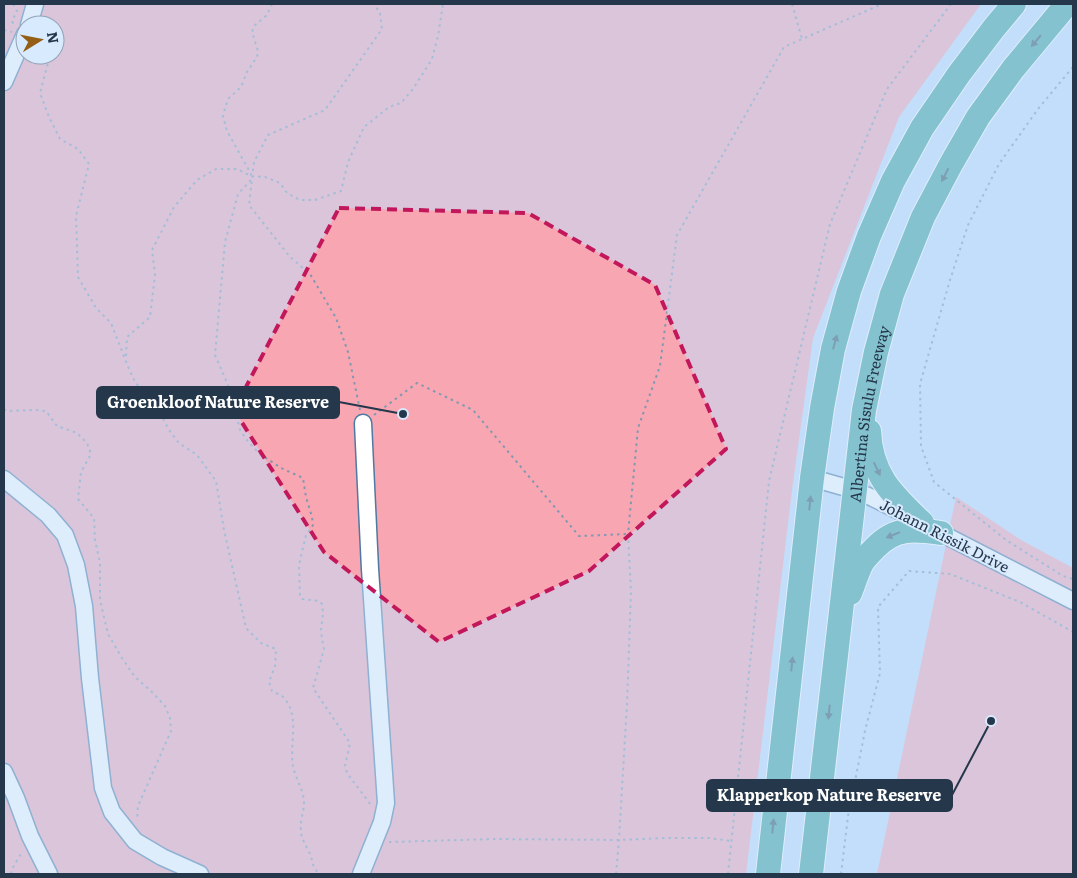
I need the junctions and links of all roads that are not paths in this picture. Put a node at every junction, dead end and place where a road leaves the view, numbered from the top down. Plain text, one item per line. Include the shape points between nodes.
1 (1014, 4) edge
2 (1068, 4) edge
3 (15, 57) edge
4 (4, 82) edge
5 (876, 352) junction
6 (363, 423) road end
7 (812, 478) junction
8 (4, 480) edge
9 (854, 490) junction
10 (931, 528) junction
11 (1073, 601) edge
12 (840, 611) junction
13 (4, 772) edge
14 (49, 874) edge
15 (200, 874) edge
16 (362, 874) edge
17 (768, 874) edge
18 (812, 874) edge

7 -> 1 highway via 833,349 869,236 893,181 922,128 958,74
2 -> 5 highway, Albertina Sisulu Freeway via 1013,68 978,117 951,164 907,255
3 - 4 street
5 - 9 highway, Albertina Sisulu Freeway via 864,410
5 -> 10 highway via 870,410 873,458 892,492
6 - 16 street via 386,803
7 - 9 street, Johann Rissik Drive
17 -> 7 highway
8 - 15 street via 54,522 65,535 76,565 84,606 103,788 112,812 135,840 162,857
9 - 10 street, Johann Rissik Drive
9 - 12 highway, Albertina Sisulu Freeway
10 - 11 street, Johann Rissik Drive
10 -> 12 highway via 895,533 885,539 862,563
12 -> 18 highway, Albertina Sisulu Freeway
13 - 14 street

